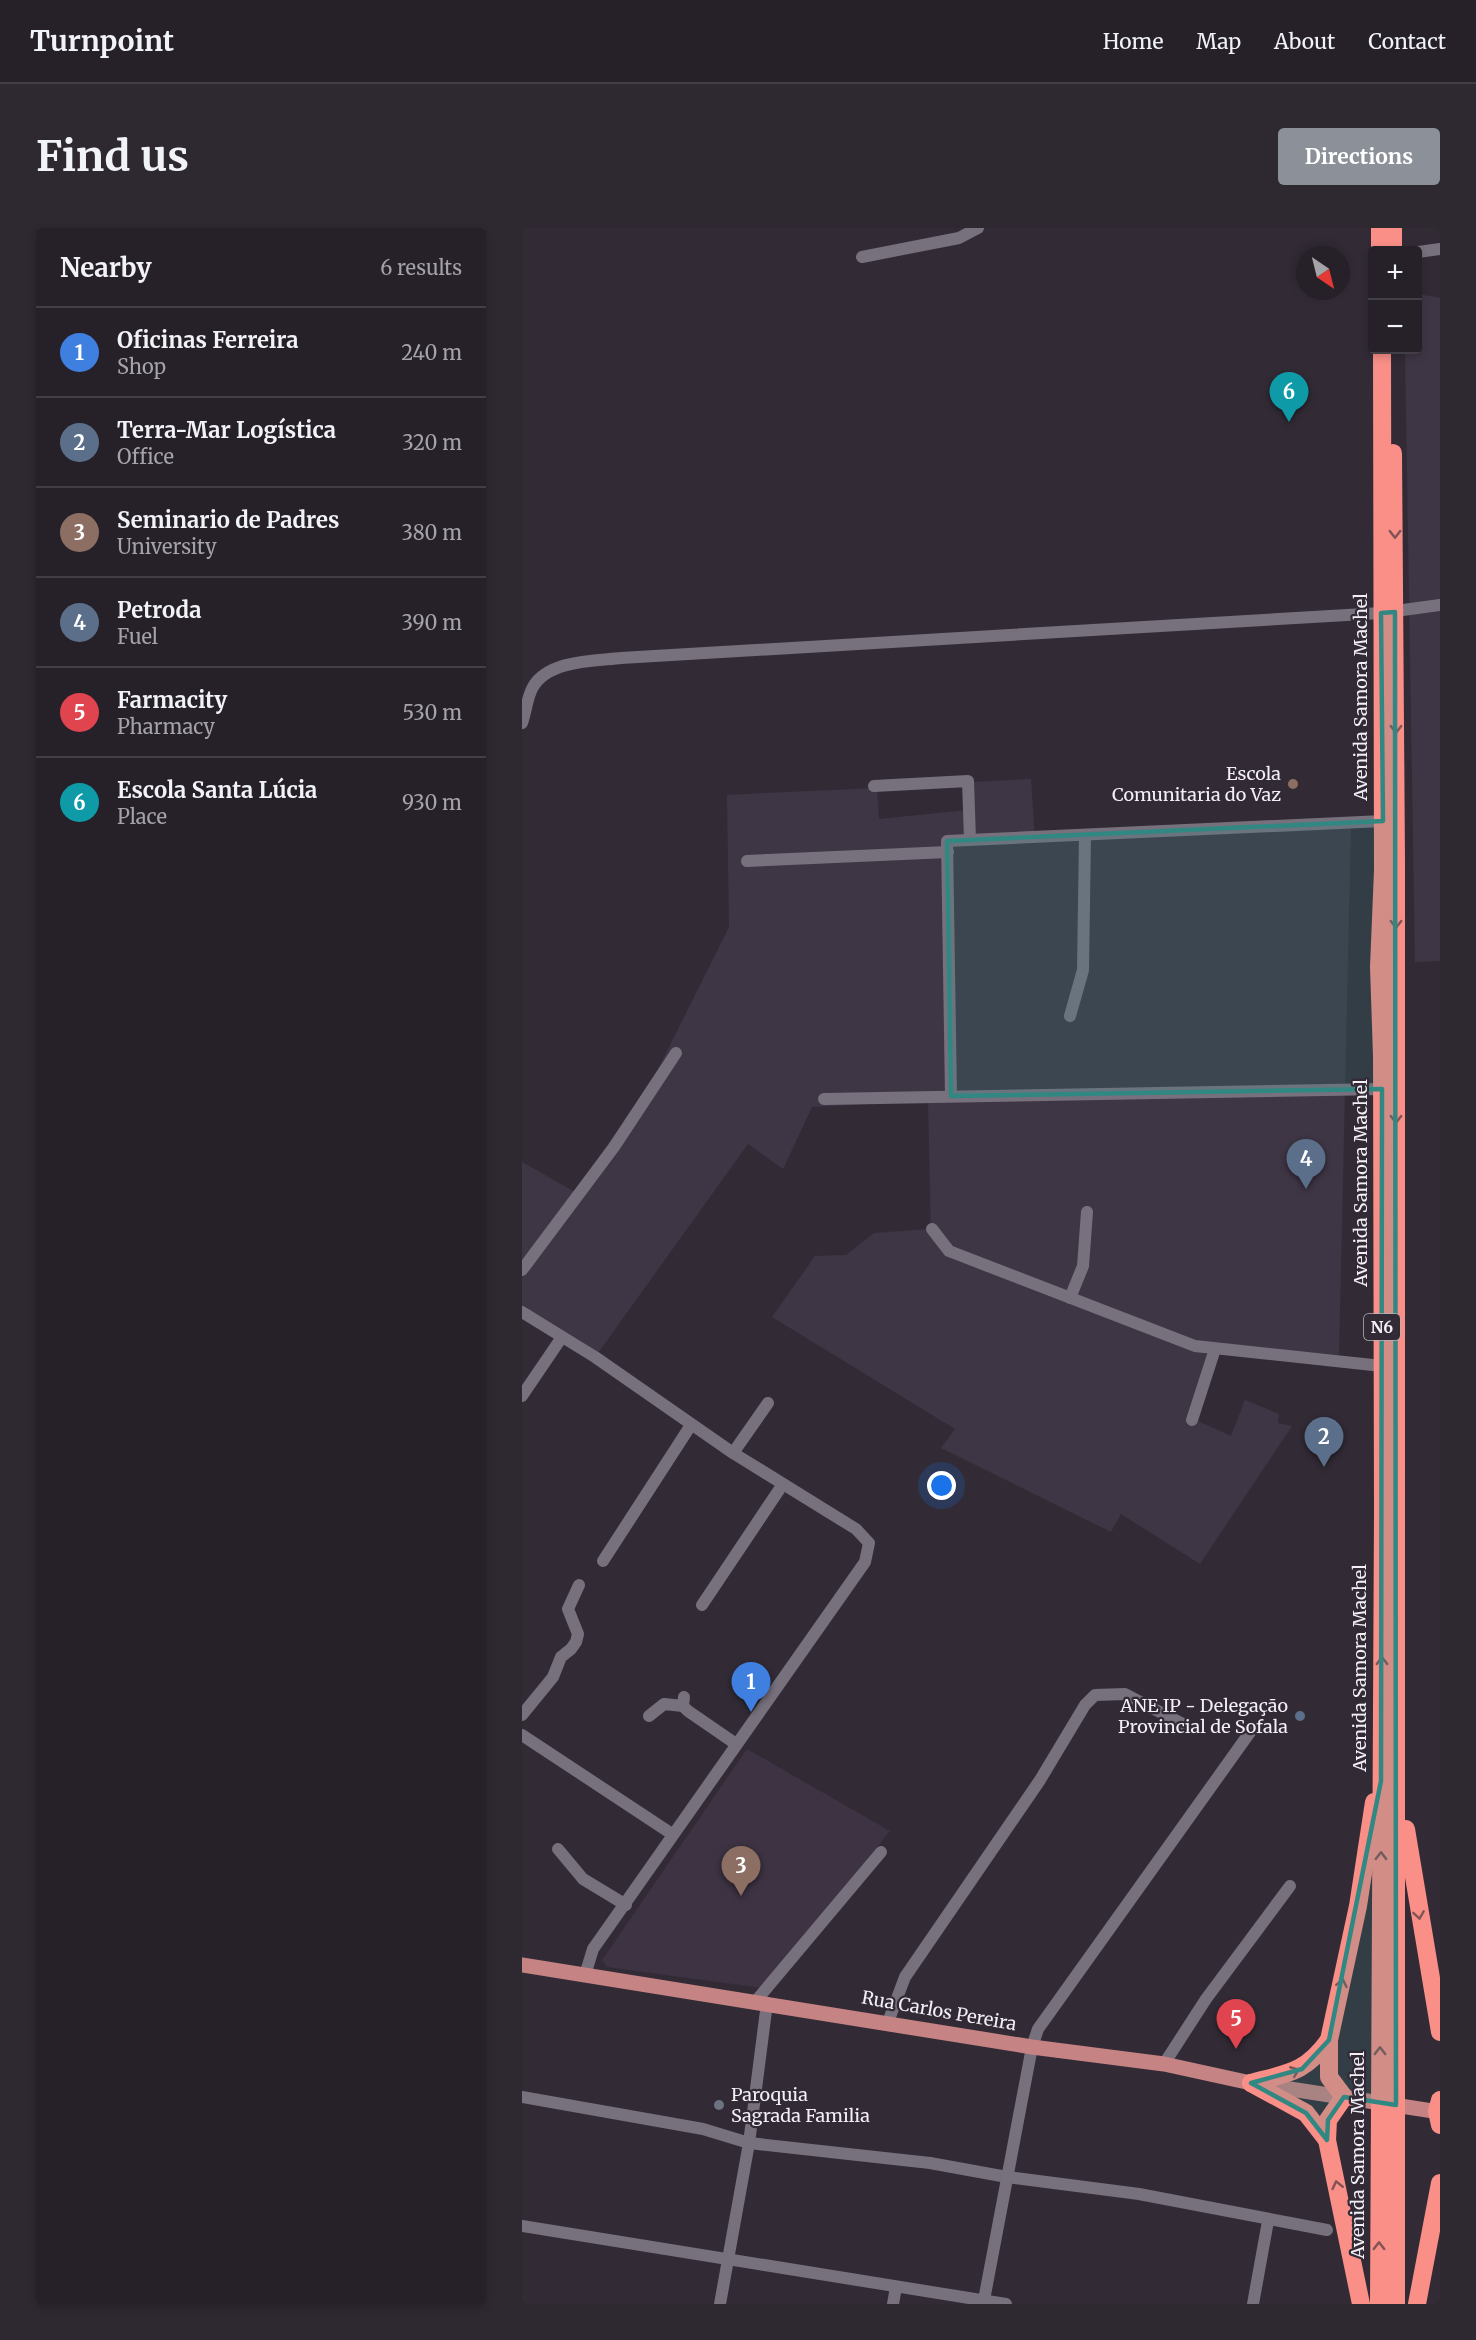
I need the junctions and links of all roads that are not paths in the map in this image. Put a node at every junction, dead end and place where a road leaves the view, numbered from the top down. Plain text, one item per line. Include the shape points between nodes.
1 (978, 228) edge
2 (1380, 228) edge
3 (1393, 228) edge
4 (1380, 246) edge
5 (1393, 246) edge
6 (1440, 249) edge
7 (1422, 251) edge
8 (862, 257) dead end
9 (1382, 354) edge
10 (1393, 354) edge
11 (1440, 605) edge
12 (1388, 612) junction
13 (522, 723) edge
14 (874, 786) dead end
15 (1383, 822) junction
16 (1085, 835) junction
17 (970, 840) junction
18 (948, 852) junction
19 (747, 861) dead end
20 (1070, 1016) dead end
21 (676, 1053) dead end
22 (1382, 1089) junction
23 (951, 1096) junction
24 (824, 1099) dead end
25 (1087, 1212) dead end
26 (932, 1229) dead end
27 (522, 1270) edge
28 (1070, 1298) junction
29 (522, 1312) edge
30 (562, 1337) junction
31 (1215, 1349) junction
32 (1382, 1366) junction
33 (522, 1396) edge
34 (768, 1403) dead end
35 (1192, 1420) dead end
36 (692, 1425) junction
37 (733, 1453) junction
38 (783, 1484) junction
39 (603, 1561) dead end
40 (579, 1585) dead end
41 (702, 1605) dead end
42 (522, 1714) edge
43 (649, 1716) dead end
44 (1183, 1724) dead end
45 (1253, 1728) dead end
46 (522, 1735) edge
47 (736, 1744) junction
48 (1381, 1781) junction
49 (1397, 1795) junction
50 (672, 1834) junction
51 (558, 1850) dead end
52 (881, 1851) dead end
53 (1290, 1886) dead end
54 (626, 1905) junction
55 (522, 1965) edge
56 (585, 1975) junction
57 (761, 2003) junction
58 (888, 2022) junction
59 (1440, 2032) edge
60 (1329, 2040) junction
61 (1032, 2047) junction
62 (1164, 2064) junction
63 (1251, 2083) junction
64 (522, 2097) edge
65 (1346, 2098) junction
66 (1437, 2112) edge
67 (1327, 2140) junction
68 (749, 2143) junction
69 (1007, 2177) junction
70 (1440, 2183) edge
71 (1268, 2221) junction
72 (522, 2226) edge
73 (1326, 2230) dead end
74 (1434, 2253) edge
75 (729, 2259) junction
76 (896, 2287) junction
77 (984, 2300) junction
78 (720, 2304) edge
79 (893, 2304) edge
80 (1006, 2304) edge
81 (1253, 2304) edge
82 (1361, 2304) edge
83 (1379, 2304) edge
84 (1396, 2304) edge
85 (1417, 2304) edge

1 - 8 street via 959,238
2 - 4 highway
3 - 5 highway
6 - 7 street
9 - 12 highway, Avenida Samora Machel / N6
10 -> 12 highway, Avenida Samora Machel / N6
11 - 12 street
12 - 13 street via 621,658 571,665 542,676 531,689
12 - 15 highway, Avenida Samora Machel / N6
12 -> 49 highway, Avenida Samora Machel / N6
14 - 17 street via 968,781
15 - 16 street
15 - 22 highway, Avenida Samora Machel / N6 via 1378,967
16 - 17 street
16 - 20 street via 1083,970
17 - 18 street via 947,841
18 - 19 street
18 - 23 street
21 - 27 street via 614,1147
22 - 23 street
22 - 32 highway, Avenida Samora Machel / N6
23 - 24 street
25 - 28 street via 1083,1266
26 - 28 street via 950,1251
28 - 31 street via 1195,1346
29 - 30 street
30 - 33 street
30 - 36 street
31 - 32 street
31 - 35 street
48 -> 32 highway, Avenida Samora Machel / N6
34 - 37 street
36 - 37 street
36 - 39 street
37 - 38 street
38 - 41 street
38 - 47 street via 856,1528 869,1543 869,1553
40 - 42 street via 568,1609 578,1634 576,1642
43 - 47 street via 664,1704 684,1702
44 - 58 street via 1125,1694 1095,1695 1085,1705 1040,1780 905,1977
45 - 61 street via 1042,2022
46 - 50 street
47 - 50 street
60 -> 48 highway via 1358,1906 1371,1814
83 -> 48 highway, Avenida Samora Machel / N6
49 -> 59 highway
49 - 84 highway, Avenida Samora Machel / N6
50 - 54 street
51 - 54 street via 583,1879
52 - 57 street
53 - 62 street via 1206,1999
54 - 56 street via 593,1949
55 - 56 main road, Rua Carlos Pereira
56 - 57 main road, Rua Carlos Pereira
57 - 58 main road, Rua Carlos Pereira
57 - 68 street
58 - 61 main road, Rua Carlos Pereira
63 -> 60 highway via 1302,2069 1316,2059
60 - 65 highway via 1329,2077
61 - 62 main road, Rua Carlos Pereira
61 - 69 street
62 - 63 main road, Rua Carlos Pereira
63 - 65 main road, Rua Carlos Pereira
63 - 67 highway via 1306,2113
64 - 68 street via 703,2129
65 - 66 main road, Rua Carlos Pereira
65 - 67 highway via 1328,2120
82 -> 67 highway
68 - 69 street via 930,2163
68 - 75 street
69 - 71 street via 1139,2194
69 - 77 street
70 - 74 highway
71 - 73 street
71 - 81 street
72 - 75 street
74 - 85 highway
75 - 76 street
75 - 78 street
76 - 77 street
76 - 79 street
77 - 80 street

